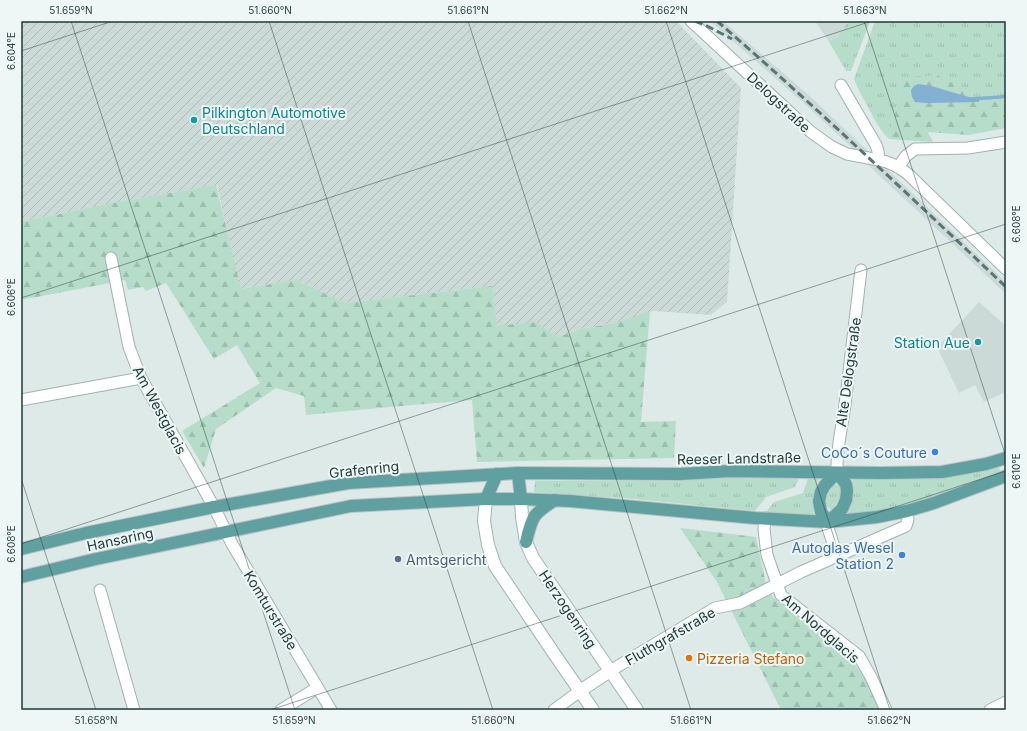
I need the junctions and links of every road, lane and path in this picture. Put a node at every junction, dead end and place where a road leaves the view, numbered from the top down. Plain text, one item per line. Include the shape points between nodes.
1 (691, 21) edge
2 (841, 85) dead end
3 (1006, 142) edge
4 (879, 160) junction
5 (899, 166) junction
6 (111, 258) dead end
7 (1006, 269) edge
8 (861, 270) dead end
9 (141, 378) junction
10 (21, 400) edge
11 (1006, 458) edge
12 (518, 473) junction
13 (837, 473) junction
14 (497, 474) junction
15 (1006, 476) edge
16 (486, 499) junction
17 (521, 499) junction
18 (555, 500) junction
19 (214, 508) junction
20 (765, 518) junction
21 (908, 519) dead end
22 (828, 522) junction
23 (227, 532) junction
24 (526, 542) junction
25 (21, 549) edge
26 (836, 556) junction
27 (21, 577) edge
28 (776, 584) junction
29 (100, 590) dead end
30 (610, 670) junction
31 (318, 688) junction
32 (580, 691) junction
33 (1006, 702) edge
34 (134, 710) edge
35 (281, 710) edge
36 (331, 710) edge
37 (554, 710) edge
38 (593, 710) edge
39 (638, 710) edge
40 (886, 710) edge
41 (990, 710) edge

1 - 4 street, Delogstraße via 811,132 847,154
2 - 4 street via 876,145
3 - 5 street via 968,148 915,149
4 - 5 street, Delogstraße
5 - 7 street, Delogstraße
6 - 9 street, Am Westglacis via 129,347
8 - 13 street, Alte Delogstraße
9 - 10 street
9 - 19 street, Am Westglacis
11 - 13 main road, Reeser Landstraße via 942,472
12 - 13 main road, Reeser Landstraße
12 - 14 main road, Grafenring
12 - 17 main road
13 - 22 main road via 825,485 819,501 820,512
13 - 22 main road via 846,484 846,500 842,509
14 - 16 main road
14 - 19 main road, Grafenring via 348,483
15 - 22 main road via 906,511
16 - 17 main road
16 - 23 main road via 351,506
16 - 32 main road via 484,521 495,566
17 - 18 main road
17 - 24 main road, Herzogenring
18 - 20 main road
18 - 24 main road via 541,508 534,516
19 - 23 street, Am Westglacis
19 - 25 main road, Hansaring via 86,533
20 - 22 main road
20 - 28 street, Am Nordglacis via 767,555
21 - 26 street via 906,526
22 - 26 street
23 - 27 main road, Hansaring
23 - 31 street, Komturstraße
24 - 30 main road, Herzogenring via 533,558
26 - 28 street
28 - 30 street, Fluthgrafstraße via 740,603 715,608
28 - 40 street, Am Nordglacis via 780,595 859,656
29 - 34 street
30 - 32 main road
30 - 39 main road, Herzogenring
31 - 35 street
31 - 36 street, Komturstraße
32 - 37 street
32 - 38 main road
33 - 41 street

